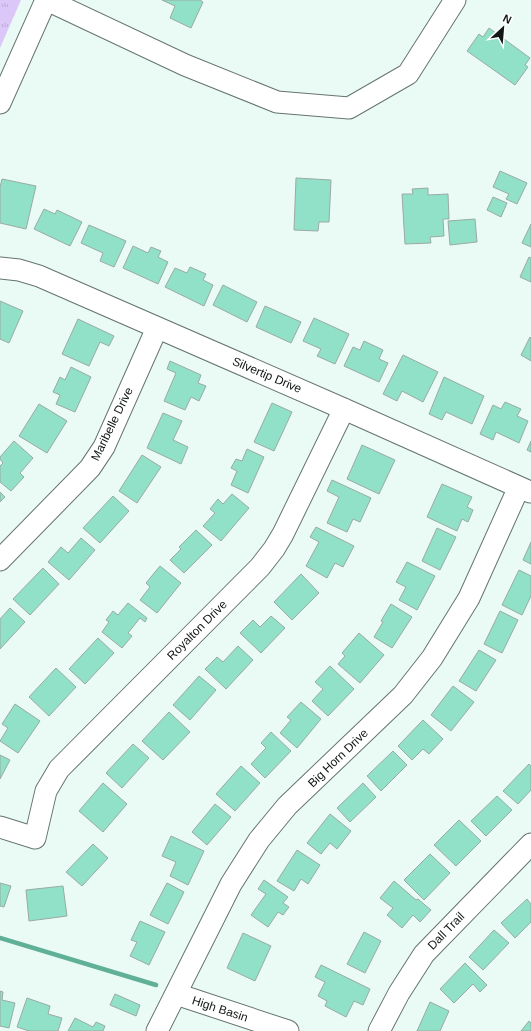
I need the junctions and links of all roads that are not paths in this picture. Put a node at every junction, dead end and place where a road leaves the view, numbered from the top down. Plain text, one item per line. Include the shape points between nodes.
1 (46, 0) edge
2 (455, 0) edge
3 (0, 103) edge
4 (0, 268) edge
5 (157, 328) junction
6 (344, 408) junction
7 (525, 490) edge
8 (0, 560) edge
9 (0, 827) edge
10 (531, 844) edge
11 (176, 994) junction
12 (157, 1031) edge
13 (288, 1031) edge
14 (379, 1031) edge

1 - 2 street via 185,66 277,102 349,108 408,74
1 - 3 street
4 - 5 street, Silvertip Drive via 39,276
5 - 6 street, Silvertip Drive
5 - 8 street, Maribelle Drive via 104,447 90,468
6 - 7 street, Silvertip Drive
6 - 9 street, Royalton Drive via 290,520 274,549 260,567 58,769 46,791 35,838
7 - 11 street, Big Horn Drive via 469,598 432,658 403,695 287,806 260,840 231,884
10 - 14 street, Dall Trail via 424,954
11 - 12 street, Big Horn Drive
11 - 13 street, High Basin

